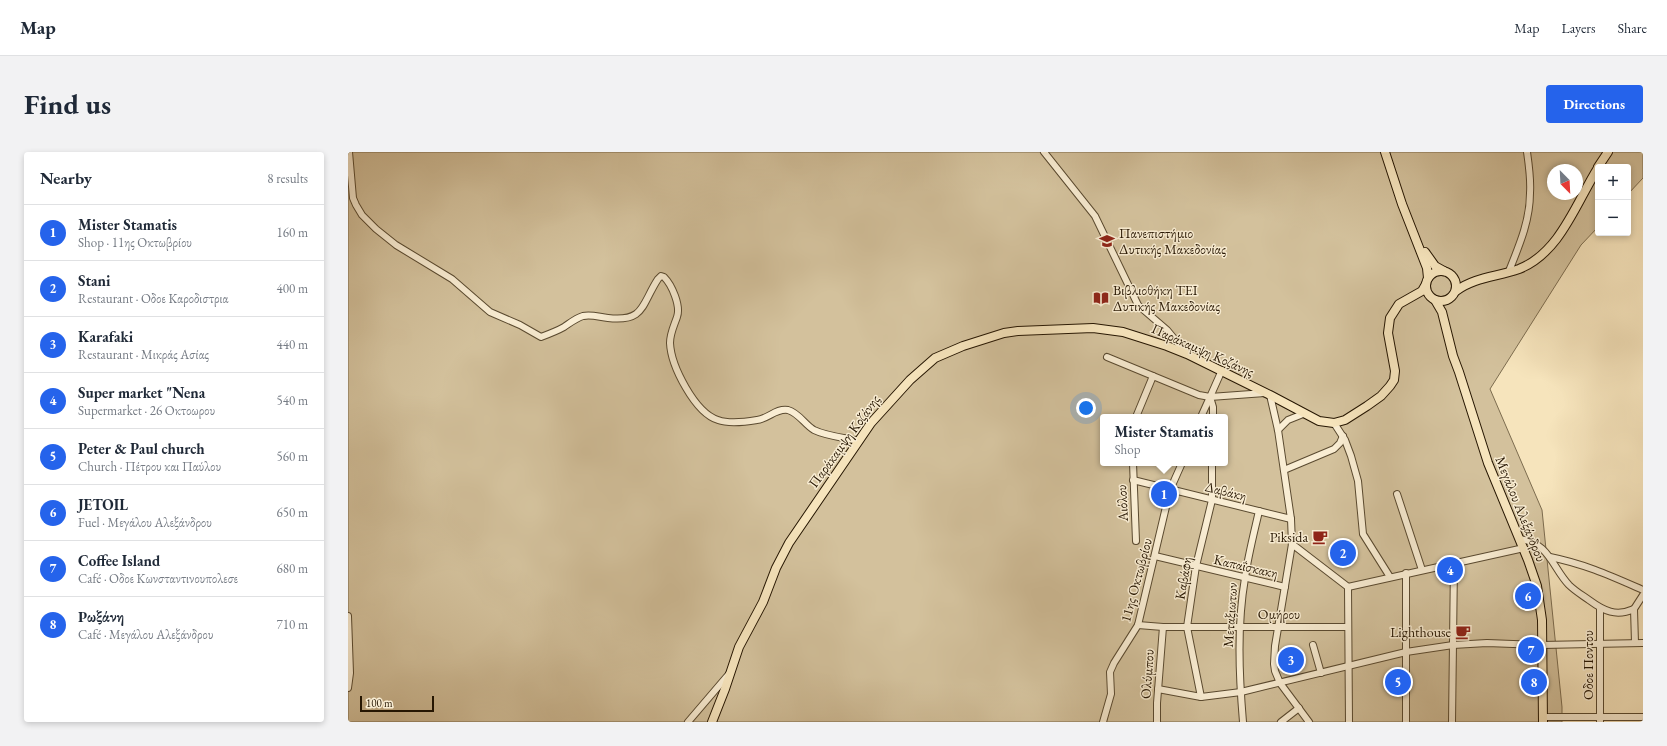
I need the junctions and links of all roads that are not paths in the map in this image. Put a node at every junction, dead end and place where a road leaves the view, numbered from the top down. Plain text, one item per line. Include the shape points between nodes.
1 (349, 152) edge
2 (1044, 152) edge
3 (1384, 152) edge
4 (1389, 152) edge
5 (1527, 152) edge
6 (1608, 152) edge
7 (1600, 164) edge
8 (1595, 172) edge
9 (1444, 271) junction
10 (1510, 272) junction
11 (1453, 276) junction
12 (1478, 279) junction
13 (1427, 281) junction
14 (1454, 294) junction
15 (1414, 297) junction
16 (1433, 299) junction
17 (1187, 354) junction
18 (1107, 357) dead end
19 (1222, 370) junction
20 (1459, 372) junction
21 (1153, 376) junction
22 (1269, 394) junction
23 (1210, 397) junction
24 (1137, 414) edge
25 (1202, 414) edge
26 (1213, 414) edge
27 (1303, 414) junction
28 (1334, 423) junction
29 (1278, 430) junction
30 (1343, 436) junction
31 (859, 441) junction
32 (1133, 466) edge
33 (1181, 466) edge
34 (1212, 466) edge
35 (1284, 470) junction
36 (1133, 480) junction
37 (1170, 490) junction
38 (1397, 494) dead end
39 (1212, 500) junction
40 (1259, 511) junction
41 (1291, 519) junction
42 (1519, 539) junction
43 (1136, 541) dead end
44 (1292, 544) junction
45 (1524, 548) junction
46 (1155, 556) junction
47 (1550, 557) junction
48 (1454, 563) junction
49 (1196, 566) junction
50 (1422, 570) junction
51 (1406, 573) junction
52 (1390, 577) junction
53 (1244, 578) junction
54 (1285, 587) junction
55 (1348, 587) junction
56 (1643, 590) edge
57 (1643, 595) edge
58 (1600, 608) junction
59 (1634, 609) junction
60 (348, 616) edge
61 (1138, 625) junction
62 (1240, 626) junction
63 (1279, 626) junction
64 (1163, 627) junction
65 (1187, 627) junction
66 (1348, 627) junction
67 (1600, 643) junction
68 (1635, 643) junction
69 (1643, 643) edge
70 (1453, 644) junction
71 (1313, 645) dead end
72 (1542, 645) junction
73 (1406, 652) junction
74 (1348, 666) junction
75 (1320, 672) junction
76 (730, 673) junction
77 (1280, 683) junction
78 (348, 688) edge
79 (1158, 689) junction
80 (1240, 692) junction
81 (1201, 697) junction
82 (1299, 708) junction
83 (1643, 717) edge
84 (1543, 720) edge
85 (1600, 720) edge
86 (688, 722) edge
87 (712, 722) edge
88 (1103, 722) edge
89 (1157, 722) edge
90 (1243, 722) edge
91 (1281, 722) edge
92 (1309, 722) edge
93 (1349, 722) edge
94 (1406, 722) edge
95 (1452, 722) edge

1 - 31 street via 353,198 358,211 396,245 452,279 490,312 541,337 556,332 584,316 631,318 639,311 658,279 664,277 672,291 678,312 670,337 672,358 686,390 706,412 717,420 744,422 760,420 780,410 789,411 813,430
2 - 17 street via 1095,216 1138,305 1167,330
3 - 13 main road via 1427,268
4 - 9 main road via 1428,257 1434,266
5 - 10 street via 1530,175 1529,208 1520,246
6 - 7 main road
8 - 10 main road via 1550,248 1528,265
9 - 11 main road
9 - 13 main road via 1435,272
10 - 12 main road
11 - 12 main road via 1460,280
11 - 14 main road via 1456,283
12 - 14 main road via 1464,285
13 - 15 main road via 1422,291
13 - 16 main road via 1427,291
14 - 16 main road via 1444,302
14 - 20 main road via 1448,308 1448,318
15 - 16 main road
15 - 28 main road via 1399,304 1390,318 1388,333 1395,371 1394,380 1381,396 1345,420
16 - 20 main road via 1442,312
17 - 19 main road, Παράκαμψη Κοζάνης
17 - 31 main road, Παράκαμψη Κοζάνης via 1148,339 1093,328 1038,329 1004,333 953,349 930,361 890,400
18 - 21 street
19 - 22 main road, Παράκαμψη Κοζάνης
19 - 23 street
20 - 42 main road, Μεγάλου Αλεξάνδρου via 1497,486
21 - 23 street
21 - 24 street
22 - 23 street
22 - 27 main road, Παράκαμψη Κοζάνης
22 - 29 street
23 - 25 street
23 - 26 street
27 - 28 main road, Παράκαμψη Κοζάνης via 1319,421
27 - 29 street via 1288,420
28 - 30 street
29 - 35 street
30 - 35 street via 1338,446 1330,452
30 - 52 street via 1358,481 1364,534
31 - 76 main road, Παράκαμψη Κοζάνης via 782,553 763,602 739,647
32 - 36 street, Αιόλου
33 - 37 street, 11ης Οκτωβρίου
34 - 39 street, Καβάφη
35 - 41 street
36 - 37 street, Δαβάκη
36 - 43 street, Αιόλου
37 - 39 street, Δαβάκη
37 - 46 street, 11ης Οκτωβρίου
38 - 50 street
39 - 40 street, Δαβάκη
39 - 49 street, Καβάφη
40 - 41 street, Δαβάκη
40 - 53 street, Μεταξιωτων
41 - 44 street
42 - 45 main road, Μεγάλου Αλεξάνδρου
42 - 47 street via 1533,541
44 - 54 street
44 - 55 street
45 - 48 street
45 - 72 main road, Μεγάλου Αλεξάνδρου via 1540,602
46 - 49 street, Καπαΐσκακη
46 - 61 street, 11ης Οκτωβρίου
47 - 56 street via 1596,569
47 - 58 street via 1569,585
48 - 50 street
48 - 70 street
49 - 53 street, Καπαΐσκακη
49 - 65 street, Καβάφη
50 - 51 street
51 - 52 street
51 - 73 street
52 - 55 street
53 - 54 street, Καπαΐσκακη
53 - 62 street, Μεταξιωτων
54 - 63 street
55 - 66 street
57 - 59 street
58 - 59 street via 1616,614
58 - 67 street, Oδοε Ποντου
59 - 68 street
60 - 78 street
61 - 64 street, Ομήρου
61 - 88 street, 11ης Οκτωβρίου via 1111,668 1111,694
62 - 63 street, Ομήρου
62 - 65 street, Ομήρου
62 - 80 street, Μεταξιωτων
63 - 66 street, Ομήρου
63 - 77 street via 1274,664
64 - 65 street, Ομήρου
64 - 79 street, Ολύμπου
65 - 81 street, Καβάφη
66 - 74 street
67 - 68 street
67 - 72 street
67 - 85 street, Oδοε Ποντου
68 - 69 street
70 - 72 street
70 - 73 street
70 - 95 street
71 - 75 street
72 - 84 main road, Μεγάλου Αλεξάνδρου
73 - 74 street
73 - 94 street
74 - 75 street
74 - 93 street
75 - 77 street
76 - 86 street
76 - 87 main road, Παράκαμψη Κοζάνης
77 - 80 street
77 - 82 street
79 - 81 street
79 - 89 street, Ολύμπου
80 - 81 street
80 - 90 street, Μεταξιωτων
82 - 91 street
82 - 92 street
83 - 85 street
84 - 85 street

